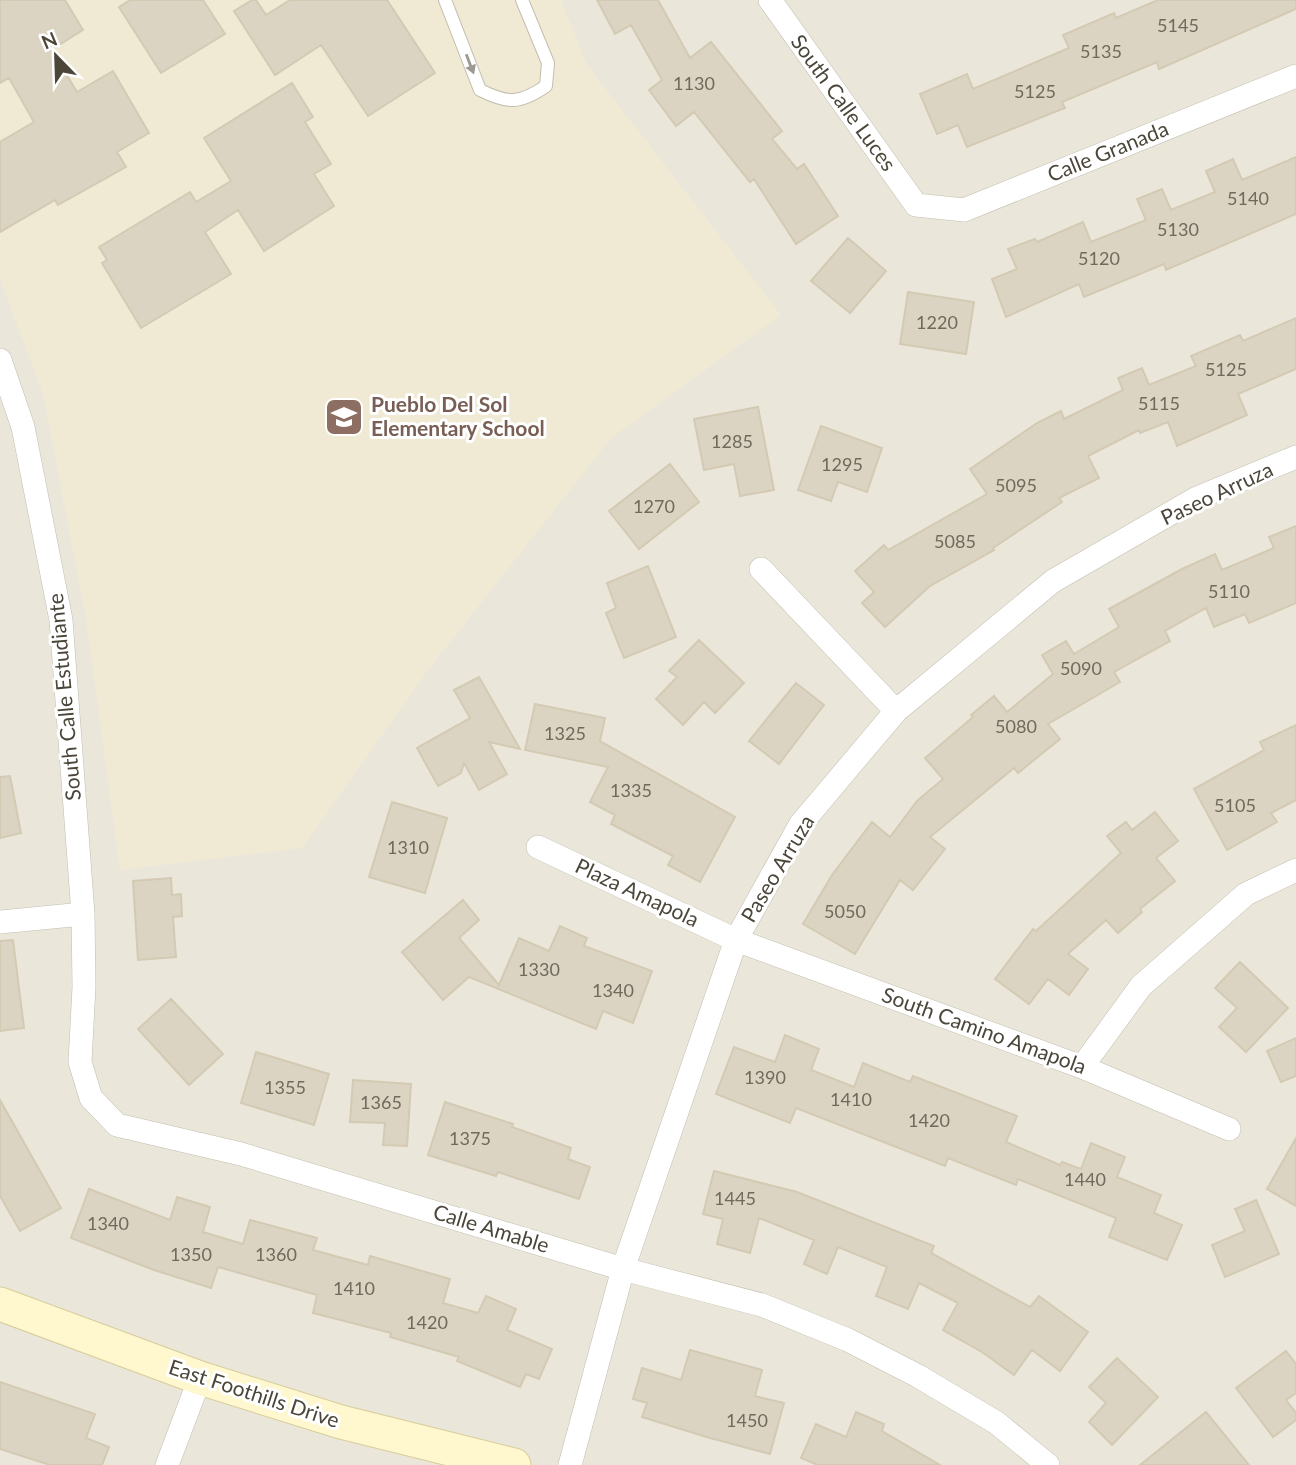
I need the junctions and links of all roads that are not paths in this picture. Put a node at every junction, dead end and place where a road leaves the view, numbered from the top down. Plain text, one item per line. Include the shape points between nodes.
1 (445, 0) edge
2 (522, 0) edge
3 (770, 0) edge
4 (1296, 76) edge
5 (916, 205) joint
6 (0, 360) edge
7 (1296, 457) edge
8 (761, 569) dead end
9 (896, 711) junction
10 (538, 847) dead end
11 (1296, 870) edge
12 (83, 914) junction
13 (0, 922) edge
14 (736, 940) junction
15 (1082, 1067) junction
16 (1228, 1129) dead end
17 (623, 1269) junction
18 (0, 1304) edge
19 (200, 1378) junction
20 (167, 1465) edge
21 (514, 1465) edge
22 (570, 1465) edge
23 (1048, 1465) edge

1 -> 2 lane via 480,90 515,101 546,86 548,63
3 - 5 street, South Calle Luces
4 - 5 street, Calle Granada via 964,210
6 - 12 street, South Calle Estudiante via 23,427 61,620
7 - 9 street, Paseo Arruza via 1197,498 1053,581
8 - 9 street
9 - 14 street, Paseo Arruza via 800,825
10 - 14 street, Plaza Amapola
11 - 15 street via 1246,894 1141,986
12 - 13 street
12 - 17 street, Calle Amable via 80,1062 91,1098 117,1125 241,1154
14 - 15 street, South Camino Amapola
14 - 17 street, Paseo Arruza
15 - 16 street, South Camino Amapola
17 - 22 street, Paseo Arruza
17 - 23 street, Calle Amable via 762,1305 848,1340 997,1423
18 - 19 street, East Foothills Drive
19 - 20 street
19 - 21 street, East Foothills Drive via 341,1422

